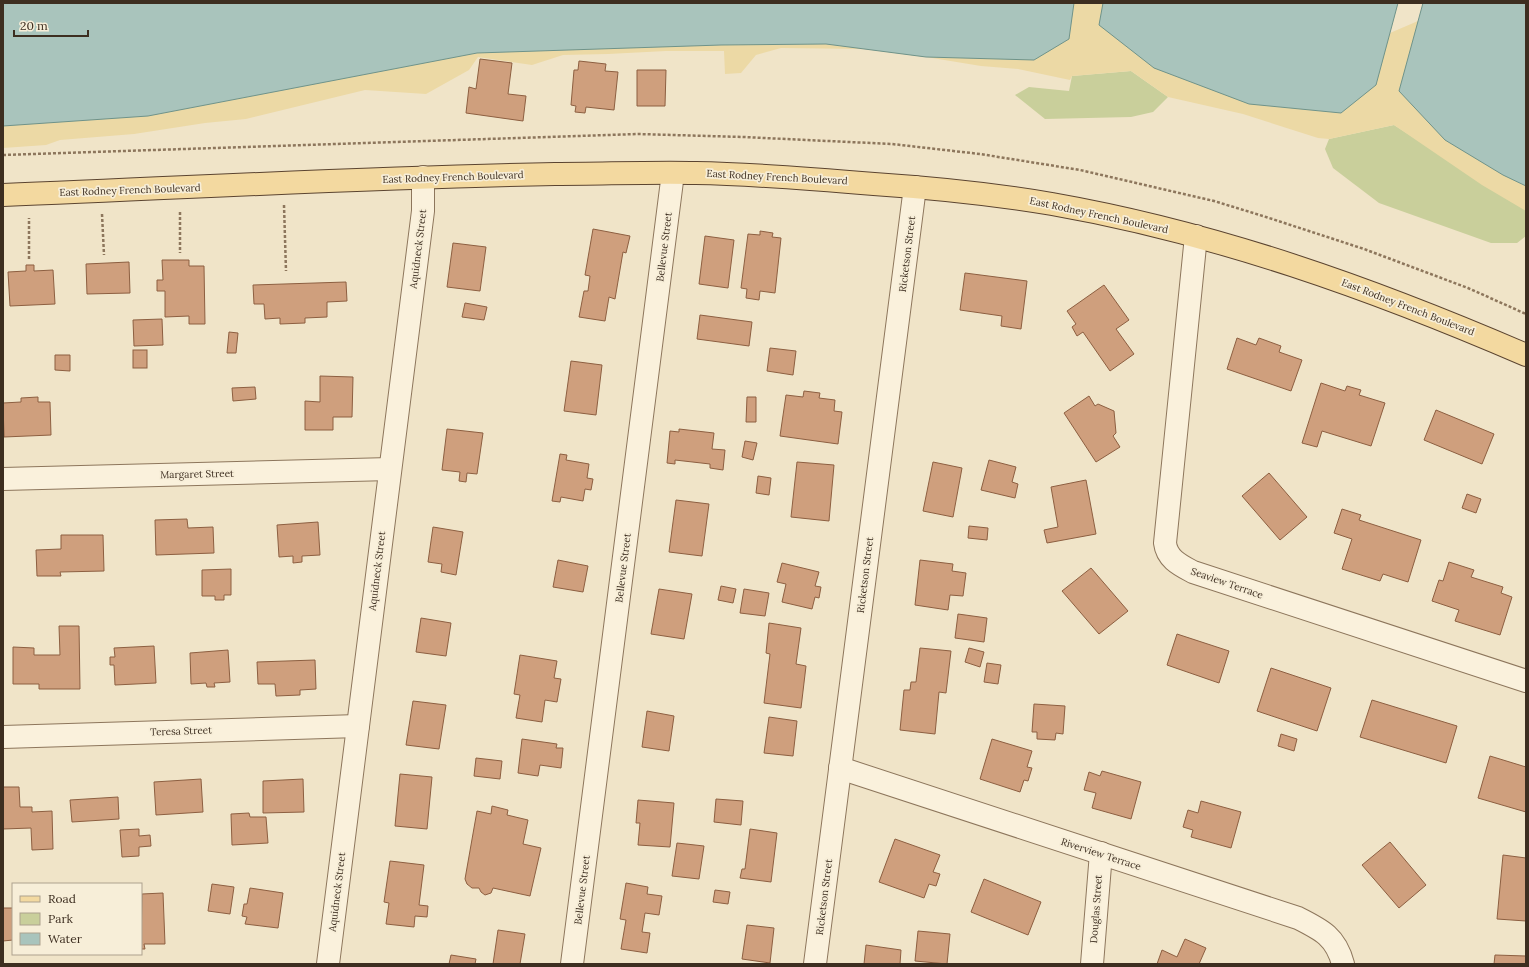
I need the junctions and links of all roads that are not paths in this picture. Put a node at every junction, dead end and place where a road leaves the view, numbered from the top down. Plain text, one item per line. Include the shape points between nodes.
1 (673, 172) junction
2 (424, 177) junction
3 (915, 187) junction
4 (3, 195) edge
5 (1196, 236) junction
6 (1526, 355) edge
7 (390, 469) junction
8 (3, 479) edge
9 (1526, 681) edge
10 (358, 726) junction
11 (3, 737) edge
12 (840, 768) junction
13 (1101, 853) junction
14 (328, 964) edge
15 (572, 964) edge
16 (815, 964) edge
17 (1092, 964) edge
18 (1343, 964) edge

1 - 2 main road, East Rodney French Boulevard
1 - 3 main road, East Rodney French Boulevard via 805,178
1 - 15 street, Bellevue Street
2 - 4 main road, East Rodney French Boulevard
2 - 7 street, Aquidneck Street via 423,211
3 - 5 main road, East Rodney French Boulevard via 1054,205 1137,221
3 - 12 street, Ricketson Street
5 - 6 main road, East Rodney French Boulevard via 1321,274
5 - 9 street, Seaview Terrace via 1166,551 1176,563 1193,572
7 - 8 street, Margaret Street
7 - 10 street, Aquidneck Street
10 - 11 street, Teresa Street
10 - 14 street, Aquidneck Street
12 - 13 street, Riverview Terrace
12 - 16 street, Ricketson Street
13 - 17 street, Douglas Street
13 - 18 street, Riverview Terrace via 1298,918 1330,937

